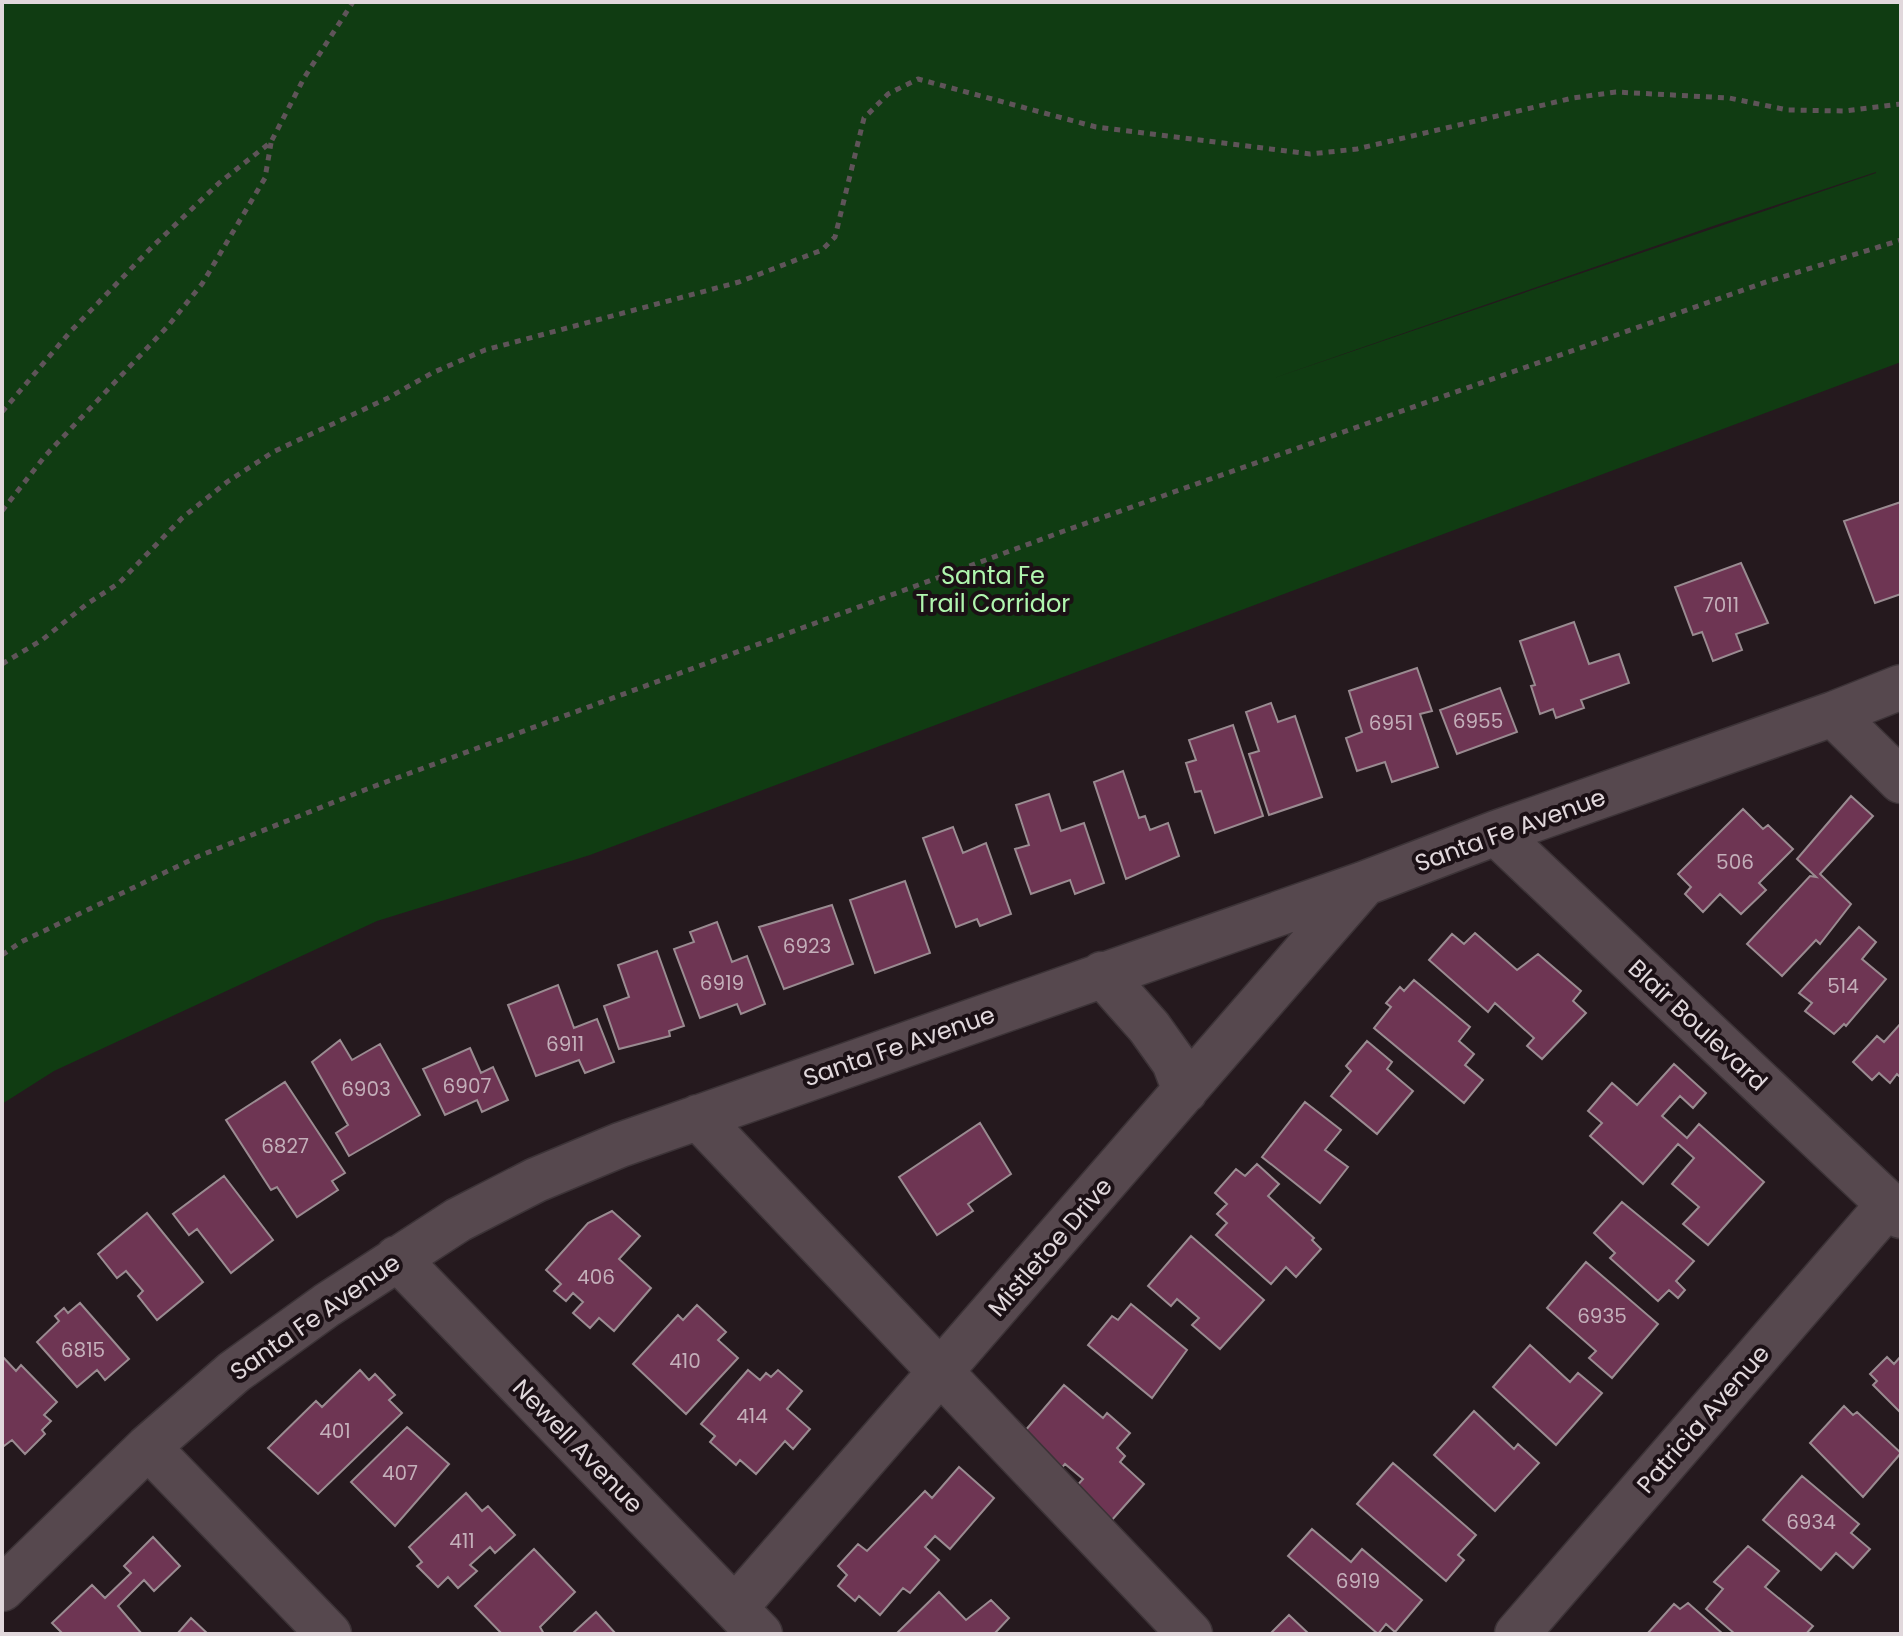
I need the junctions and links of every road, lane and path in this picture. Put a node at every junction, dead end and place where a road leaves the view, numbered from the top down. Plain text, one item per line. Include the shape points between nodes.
1 (353, 2) edge
2 (1901, 104) edge
3 (271, 142) junction
4 (1901, 240) edge
5 (2, 412) edge
6 (2, 511) edge
7 (2, 664) edge
8 (1901, 687) edge
9 (1833, 714) junction
10 (1901, 781) edge
11 (1496, 833) junction
12 (1363, 884) junction
13 (2, 955) edge
14 (1102, 974) junction
15 (1185, 1091) junction
16 (698, 1117) junction
17 (1895, 1210) edge
18 (397, 1258) junction
19 (941, 1372) junction
20 (148, 1447) junction
21 (2, 1589) edge
22 (747, 1621) edge
23 (329, 1634) edge
24 (1190, 1634) edge
25 (1517, 1634) edge

1 - 3 path
2 - 7 path via 1788,110 1729,98 1616,92 1357,149 1310,154 1096,127 918,79 888,94 864,118 835,237 822,250 739,282 485,350 273,452 182,518 119,583
3 - 5 path via 152,247
3 - 6 path via 265,178 202,284 45,456
4 - 13 path via 1763,283 1079,526 367,789 199,856
8 - 9 street, Santa Fe Avenue
9 - 10 street
9 - 11 street, Santa Fe Avenue
11 - 12 street, Santa Fe Avenue
11 - 17 street, Blair Boulevard
12 - 14 street, Santa Fe Avenue
12 - 15 street, Mistletoe Drive
14 - 15 street via 1174,1062
14 - 16 street, Santa Fe Avenue
15 - 19 street, Mistletoe Drive
16 - 18 street, Santa Fe Avenue via 536,1180
16 - 19 street
17 - 25 street, Patricia Avenue
18 - 20 street, Santa Fe Avenue via 234,1372
18 - 22 street, Newell Avenue
19 - 22 street, Mistletoe Drive
19 - 24 street
20 - 21 street, Santa Fe Avenue
20 - 23 street

